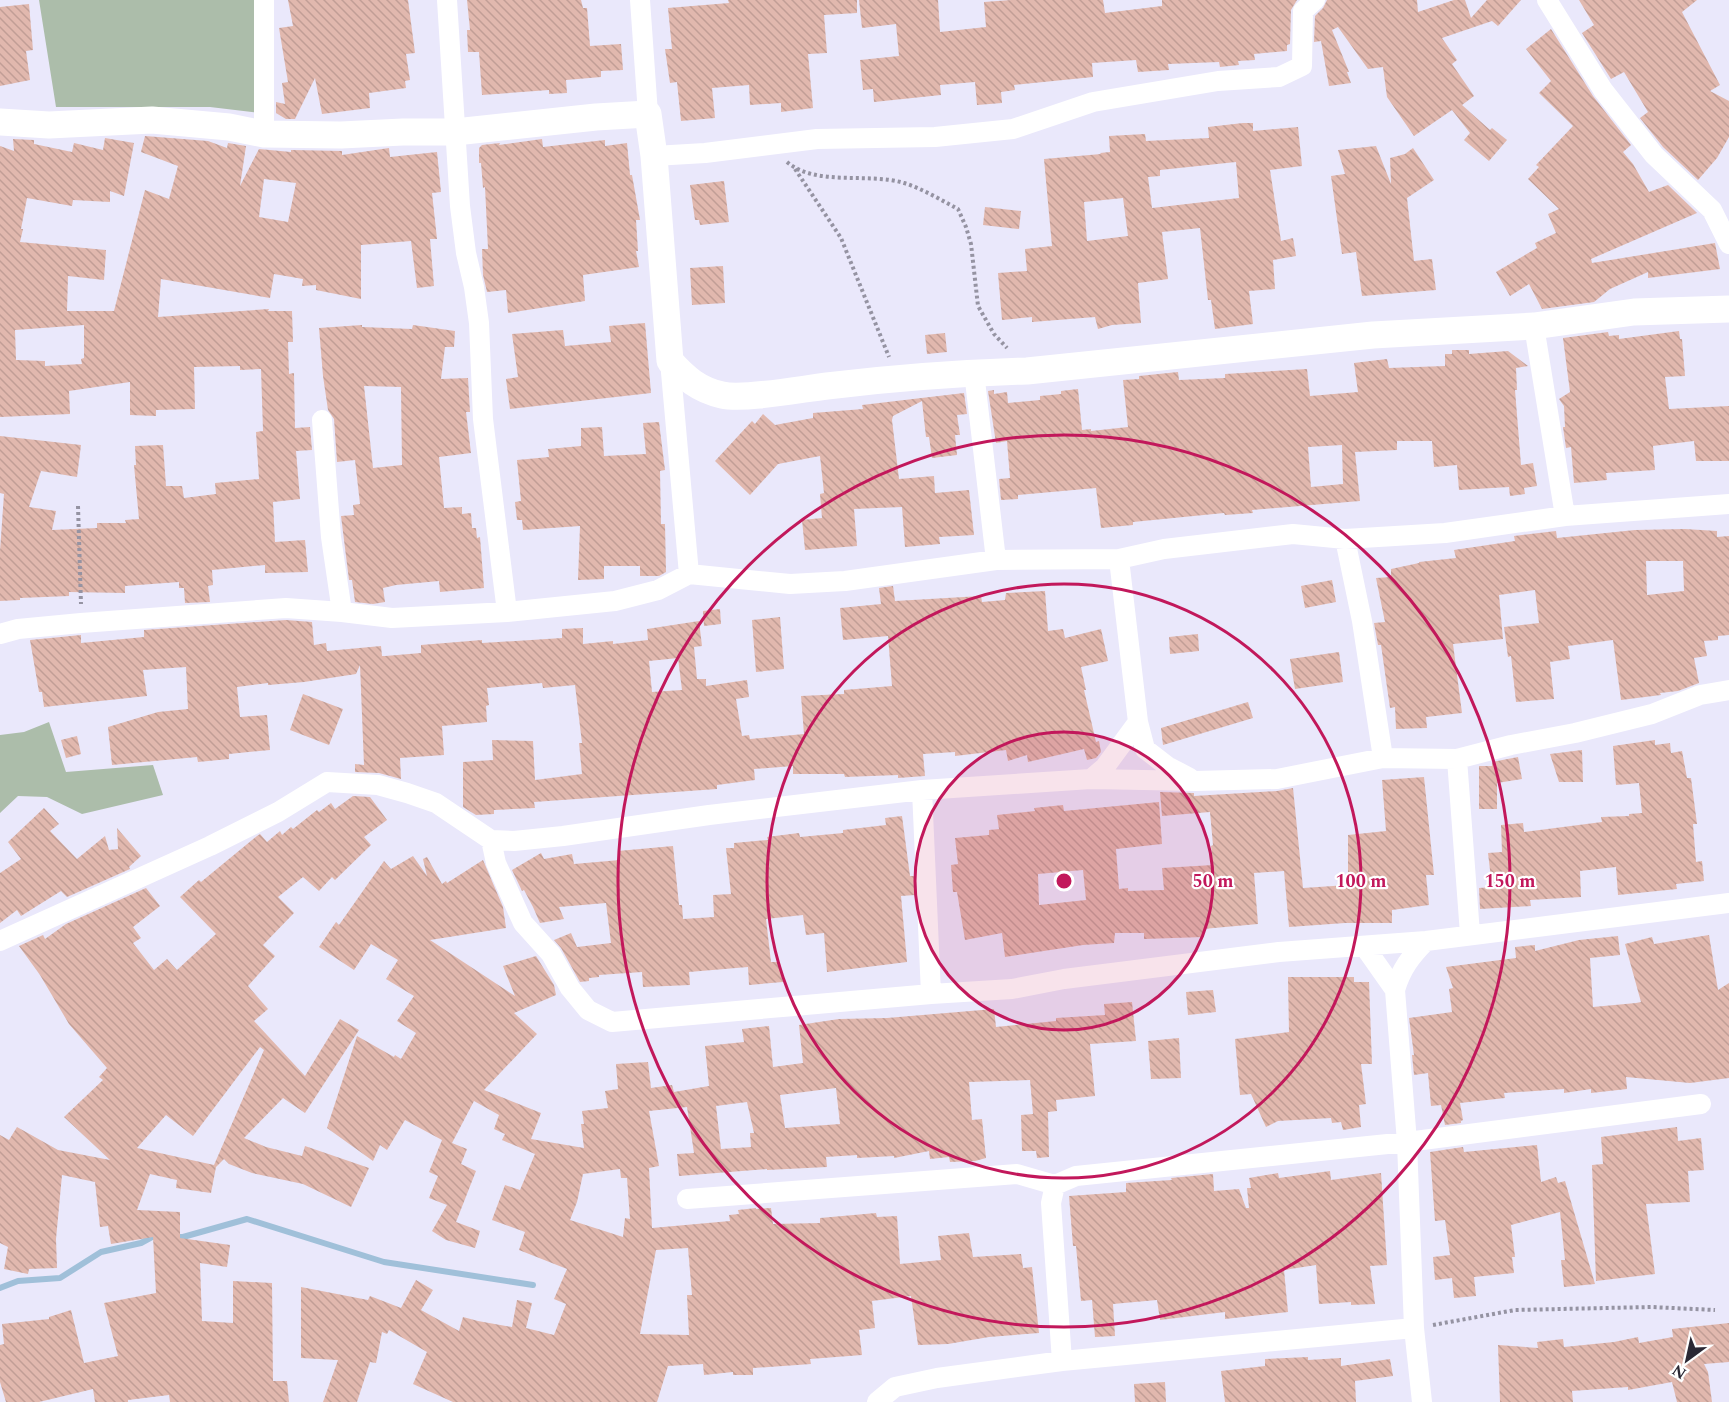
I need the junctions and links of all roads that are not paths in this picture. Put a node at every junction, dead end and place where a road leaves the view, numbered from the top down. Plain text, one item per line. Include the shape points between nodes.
1 (264, 0) edge
2 (447, 0) edge
3 (640, 0) edge
4 (1316, 0) edge
5 (1547, 0) edge
6 (648, 114) junction
7 (0, 122) edge
8 (455, 132) junction
9 (264, 134) junction
10 (654, 156) junction
11 (1729, 244) edge
12 (1729, 309) edge
13 (1534, 326) junction
14 (670, 361) junction
15 (974, 372) junction
16 (322, 420) dead end
17 (1729, 504) edge
18 (1565, 516) junction
19 (1345, 539) junction
20 (1119, 559) junction
21 (996, 560) junction
22 (689, 574) junction
23 (342, 612) junction
24 (507, 612) junction
25 (0, 634) edge
26 (1729, 690) edge
27 (1138, 722) junction
28 (1383, 758) junction
29 (1457, 759) junction
30 (1091, 779) junction
31 (1195, 781) junction
32 (922, 790) junction
33 (491, 840) junction
34 (1729, 903) edge
35 (1470, 934) junction
36 (0, 940) edge
37 (1426, 941) junction
38 (1364, 946) junction
39 (1395, 990) junction
40 (931, 994) junction
41 (1701, 1104) dead end
42 (1407, 1142) junction
43 (1055, 1185) junction
44 (687, 1199) dead end
45 (1414, 1328) junction
46 (1062, 1361) junction
47 (877, 1402) edge
48 (1422, 1402) edge

1 - 9 street
2 - 8 street
3 - 6 street
4 - 10 street via 1303,11 1302,66 1279,77 1218,81 1093,102 1013,129 935,137 817,139
5 - 11 street via 1604,90 1654,155 1712,210
6 - 8 street
6 - 10 street
7 - 9 street via 49,125 152,120
8 - 9 street
8 - 24 street via 460,206 479,323 483,419
10 - 14 street
12 - 13 street via 1634,312
13 - 15 street via 1373,335 1027,371
13 - 18 street
14 - 15 street via 701,388 724,395
14 - 22 street
15 - 21 street
16 - 23 street via 330,537
17 - 18 street
18 - 19 street via 1445,533
19 - 20 street via 1293,534 1164,549
19 - 28 street
20 - 21 street
20 - 27 street
21 - 22 street via 790,584
22 - 24 street via 658,590 615,601
23 - 24 street via 392,618
23 - 25 street via 286,608 81,623
26 - 29 street via 1641,717
27 - 30 street via 1105,767
27 - 31 street via 1145,749
28 - 29 street
28 - 31 street via 1277,779
29 - 35 street
30 - 31 street
30 - 32 street
32 - 33 street via 563,836
32 - 40 street
33 - 36 street via 436,803 378,785 327,782 210,846
33 - 40 street via 496,863 523,923 551,954 588,1010 612,1022
34 - 35 street
35 - 37 street
37 - 38 street
37 - 39 street via 1400,973
38 - 39 street
38 - 40 street via 1268,954 1012,989
39 - 42 street
41 - 42 street
42 - 43 street via 1076,1176
42 - 45 street
43 - 44 street via 1017,1174
43 - 46 street via 1051,1203
45 - 46 street
45 - 48 street
46 - 47 street via 937,1377 895,1387

